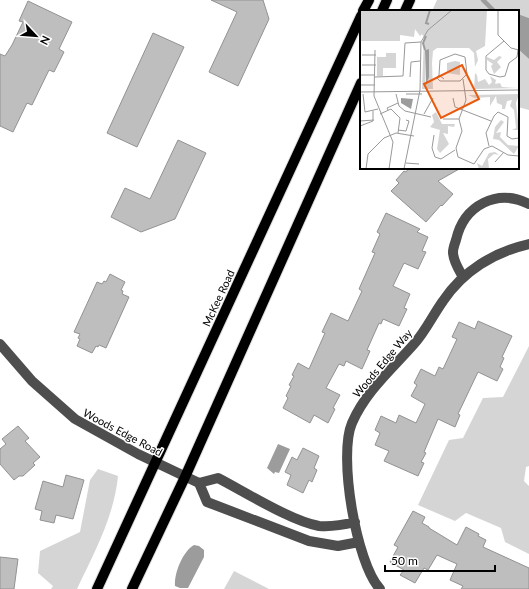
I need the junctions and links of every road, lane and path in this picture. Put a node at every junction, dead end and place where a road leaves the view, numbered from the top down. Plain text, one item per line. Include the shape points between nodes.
1 (369, 0) edge
2 (387, 0) edge
3 (410, 0) edge
4 (364, 10) edge
5 (382, 10) edge
6 (405, 10) edge
7 (360, 18) edge
8 (360, 84) edge
9 (529, 204) edge
10 (529, 244) edge
11 (463, 277) junction
12 (0, 344) edge
13 (155, 463) junction
14 (185, 477) junction
15 (199, 483) junction
16 (355, 522) junction
17 (359, 542) junction
18 (97, 589) edge
19 (132, 589) edge
20 (380, 589) edge

1 - 4 main road
2 - 5 main road
3 - 6 main road
7 - 13 main road, McKee Road
8 - 14 main road
9 - 11 street via 518,198 500,198 484,202 471,212 458,230 453,251
10 - 11 street, Woods Edge Way via 491,258
11 - 16 street, Woods Edge Way via 444,300 416,343 363,402 352,424 347,444 347,465
12 - 13 street, Woods Edge Road via 32,381 74,420
13 - 14 street, Woods Edge Road
13 - 18 main road, McKee Road
14 - 15 street
14 - 19 main road
15 - 16 street via 218,478 285,513 319,526 338,526
15 - 17 street via 207,502 309,541 338,546
16 - 17 street, Woods Edge Way
17 - 20 street, Woods Edge Way via 368,570

